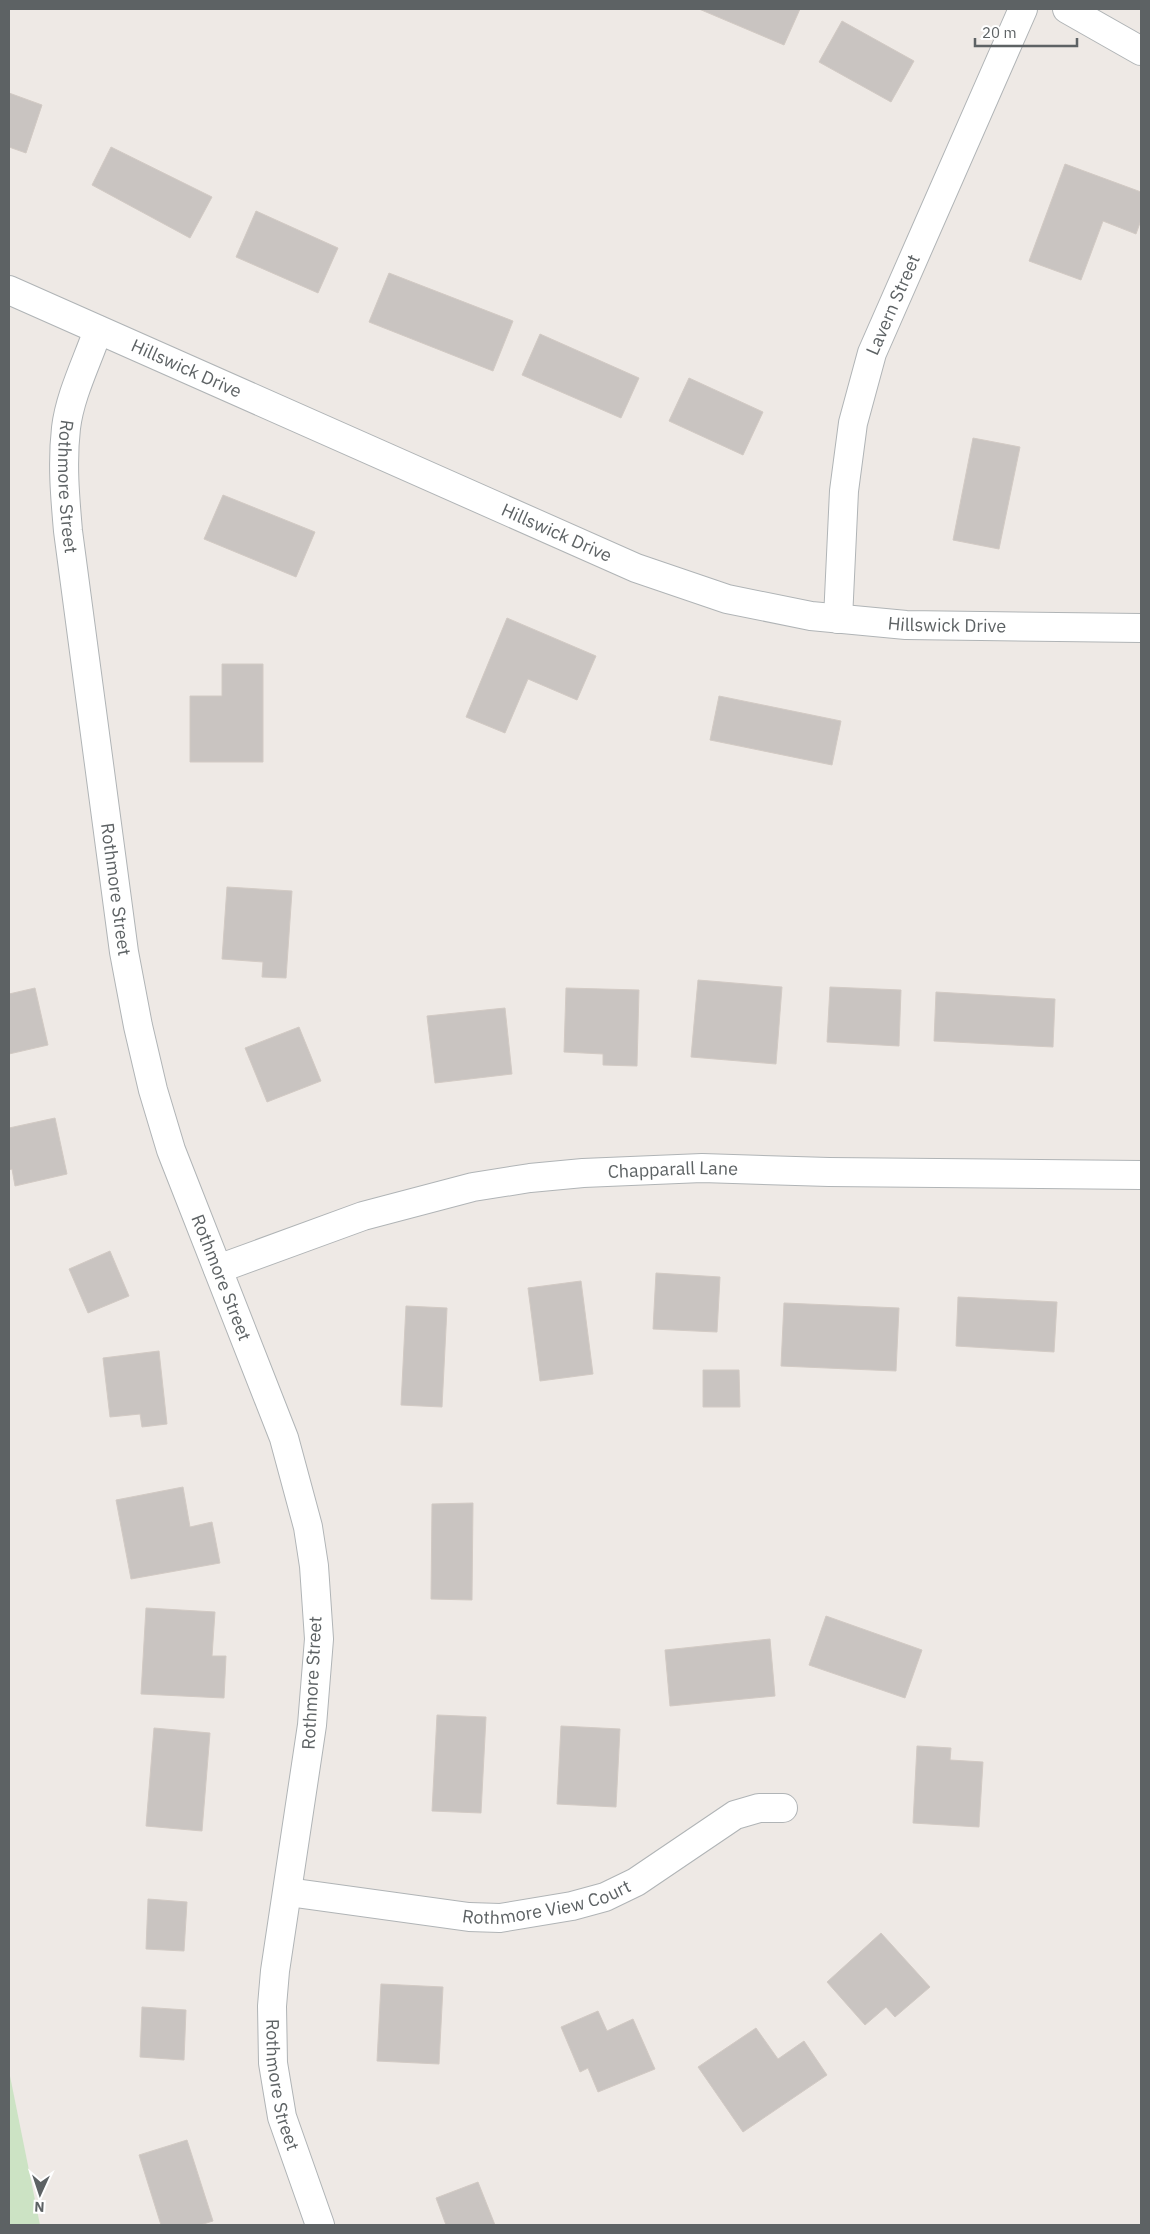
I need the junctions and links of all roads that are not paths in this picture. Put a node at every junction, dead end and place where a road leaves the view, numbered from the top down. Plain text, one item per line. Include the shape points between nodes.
1 (1023, 9) edge
2 (1067, 9) edge
3 (1141, 51) edge
4 (9, 290) edge
5 (98, 330) junction
6 (838, 619) junction
7 (1141, 628) edge
8 (1141, 1175) edge
9 (218, 1268) junction
10 (783, 1808) dead end
11 (288, 1892) junction
12 (320, 2225) edge

1 - 6 street, Lavern Street via 872,353 853,423 845,482
2 - 3 street
4 - 5 street, Hillswick Drive
5 - 6 street, Hillswick Drive via 636,568 727,599
5 - 9 street, Rothmore Street via 66,427 63,475 68,532 124,952 138,1026 171,1150
6 - 7 street, Hillswick Drive via 906,625
8 - 9 street, Chapparall Lane via 702,1168 530,1178 457,1191 363,1216
9 - 11 street, Rothmore Street via 284,1438 308,1527 314,1566 319,1639 312,1725
10 - 11 street, Rothmore View Court via 759,1808 735,1815 636,1882 605,1897 572,1906 500,1918 469,1917
11 - 12 street, Rothmore Street via 275,1971 273,2063 282,2117

